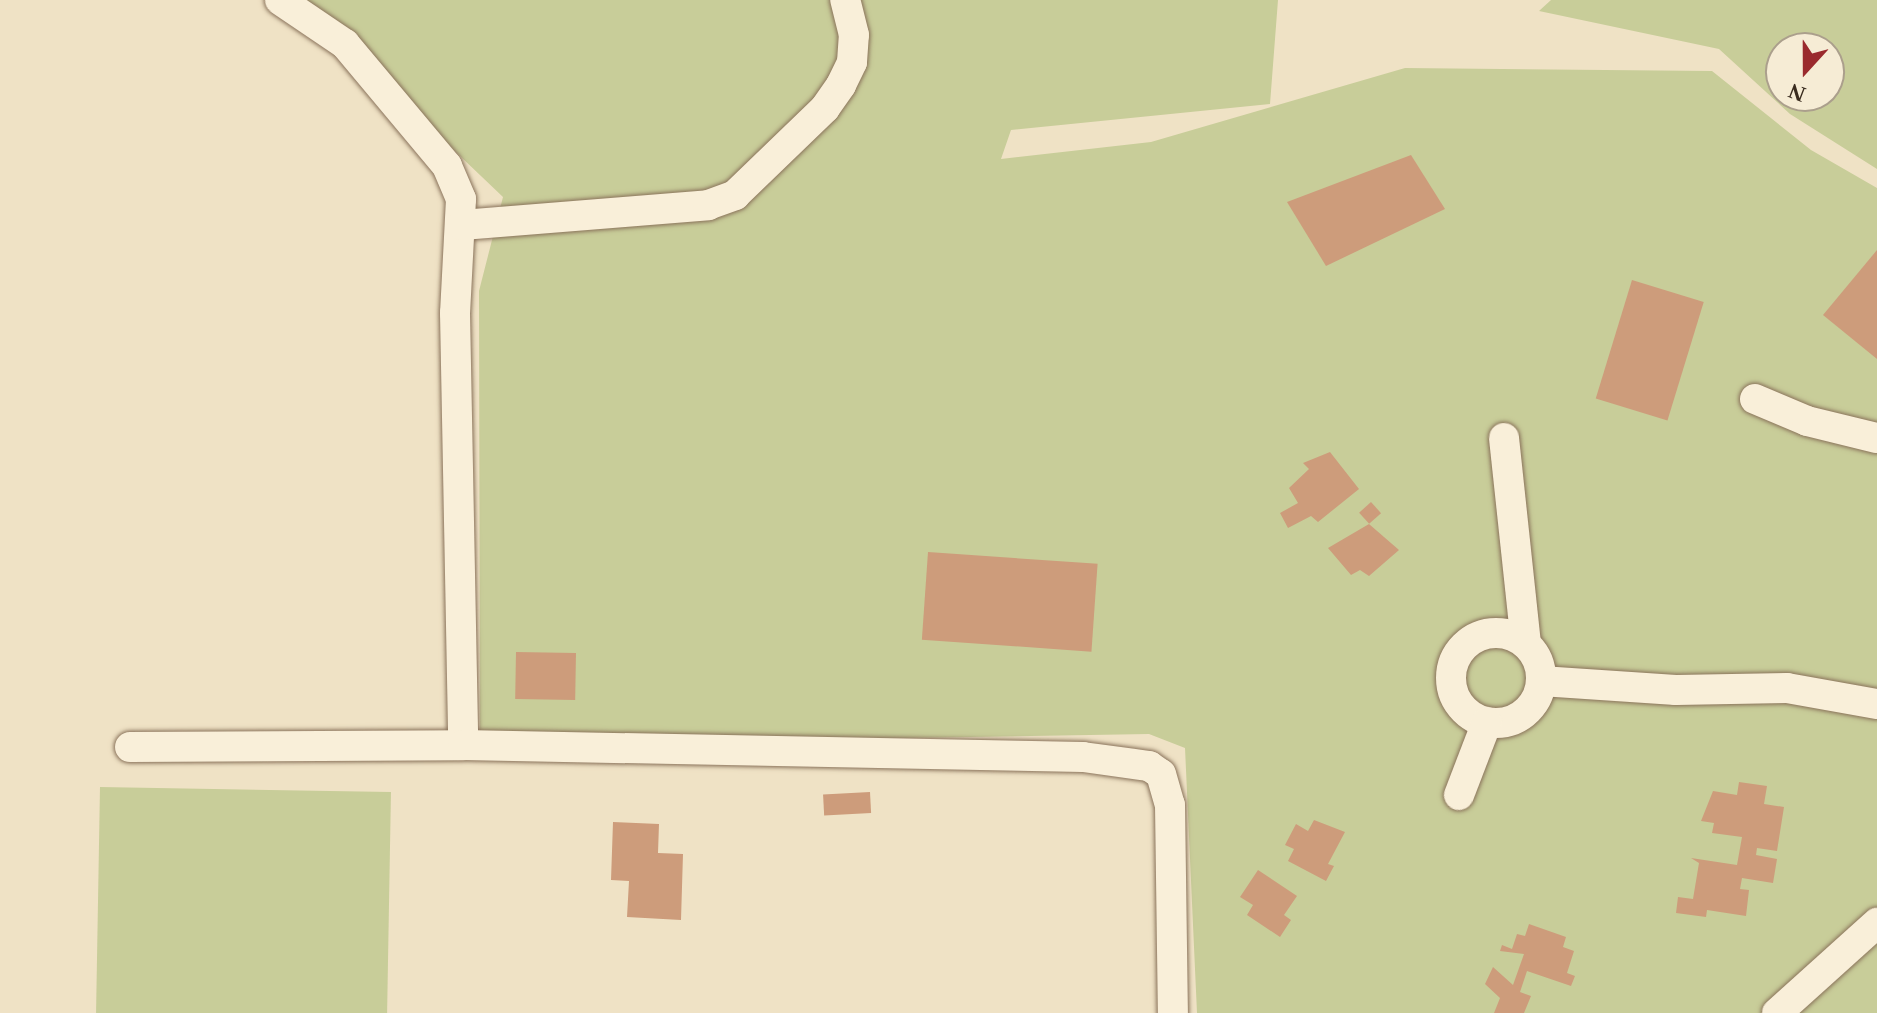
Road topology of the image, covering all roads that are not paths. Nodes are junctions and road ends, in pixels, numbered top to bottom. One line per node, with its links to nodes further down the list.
1 (280, 0): 3 (street)
2 (845, 0): 3 (street)
3 (462, 225): 11 (street)
4 (1755, 399): 6 (street)
5 (1504, 438): 7 (street)
6 (1877, 438)
7 (1526, 644): 8 (street); 10 (street)
8 (1541, 681): 9 (street); 10 (street)
9 (1877, 704)
10 (1487, 722): 13 (street)
11 (463, 745): 12 (street); 15 (street)
12 (130, 747)
13 (1459, 795)
14 (1877, 923): 16 (street)
15 (1173, 1013)
16 (1777, 1013)

